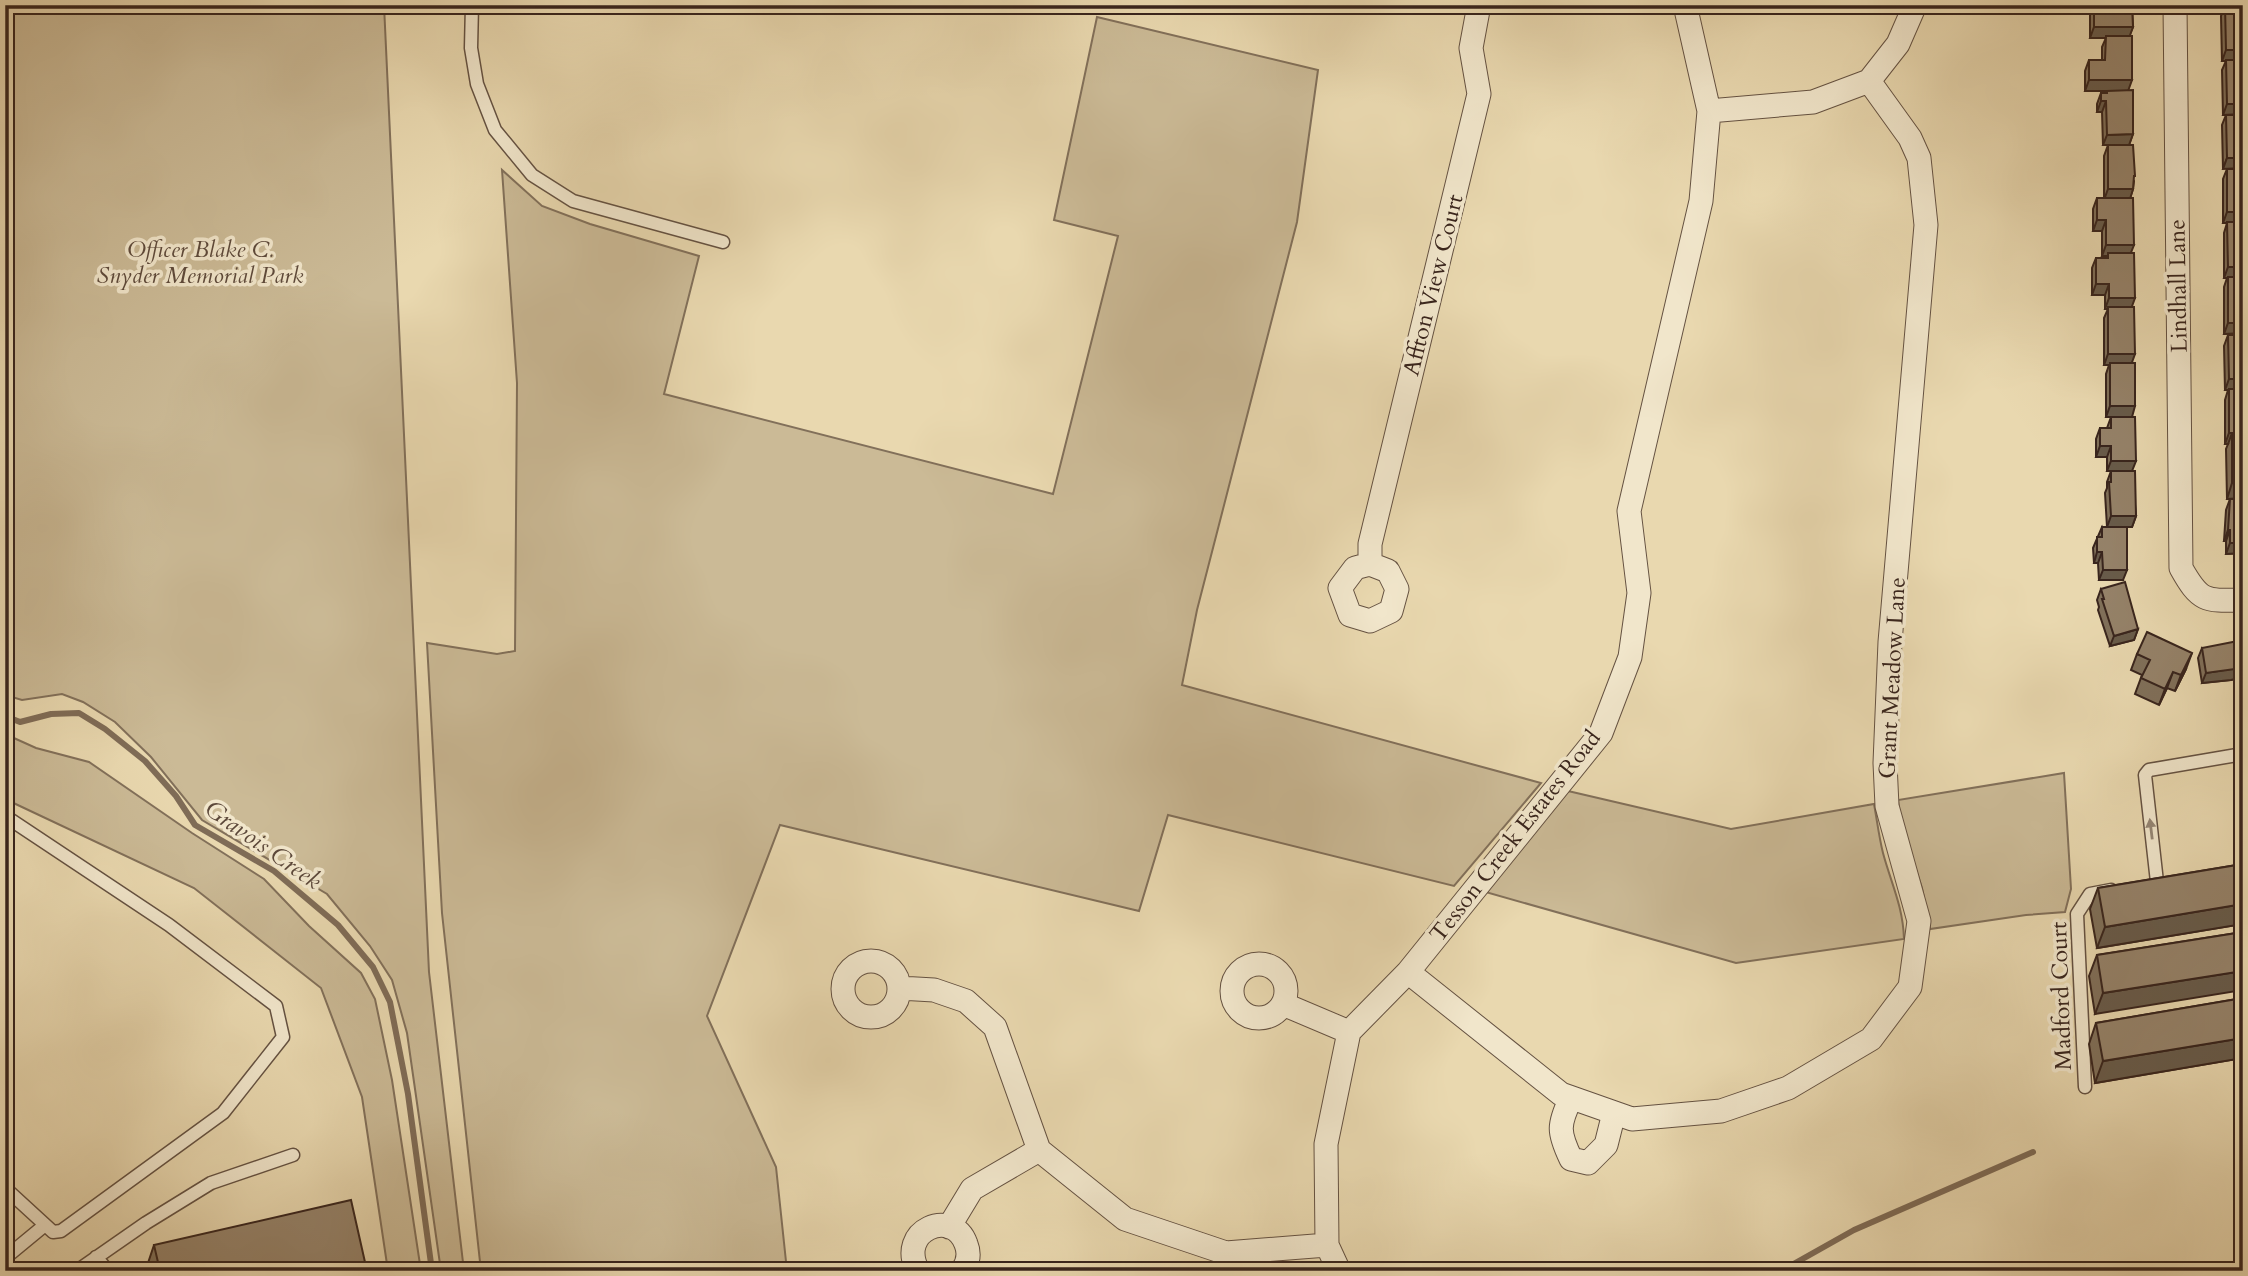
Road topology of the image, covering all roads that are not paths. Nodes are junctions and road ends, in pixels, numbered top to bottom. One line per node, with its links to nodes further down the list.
1 (472, 5): 8 (lane)
2 (1479, 5): 9 (street, Affton View Court)
3 (1685, 5): 7 (street, Tesson Creek Estates Road)
4 (1915, 5): 6 (street)
5 (2175, 5): 10 (street, Lindhall Lane)
6 (1870, 81): 7 (street); 23 (street, Grant Meadow Lane)
7 (1709, 111): 15 (street, Tesson Creek Estates Road)
8 (723, 242)
9 (1370, 564)
10 (2243, 600)
11 (2243, 754): 13 (lane, one-way to 11)
12 (5, 816): 27 (lane)
13 (2144, 885)
14 (2130, 887): 20 (lane, Madford Court)
15 (1408, 972): 18 (street, Tesson Creek Estates Road); 22 (street, Grant Meadow Lane)
16 (899, 988): 24 (street)
17 (1283, 1004): 18 (street)
18 (1349, 1032): 29 (street)
19 (2095, 1033): 20 (lane)
20 (2081, 1035): 21 (lane, Madford Court)
21 (2085, 1087)
22 (1572, 1098): 23 (street, Grant Meadow Lane); 23 (street)
23 (1614, 1113)
24 (1039, 1150): 28 (street); 29 (street)
25 (293, 1154): 30 (lane)
26 (5, 1188): 27 (lane)
27 (46, 1225): 31 (lane)
28 (948, 1227): 34 (street); 35 (street)
29 (1326, 1245): 36 (street)
30 (96, 1257): 32 (lane); 33 (lane)
31 (5, 1258)
32 (77, 1271)
33 (108, 1271)
34 (918, 1271)
35 (962, 1271)
36 (1339, 1271)

